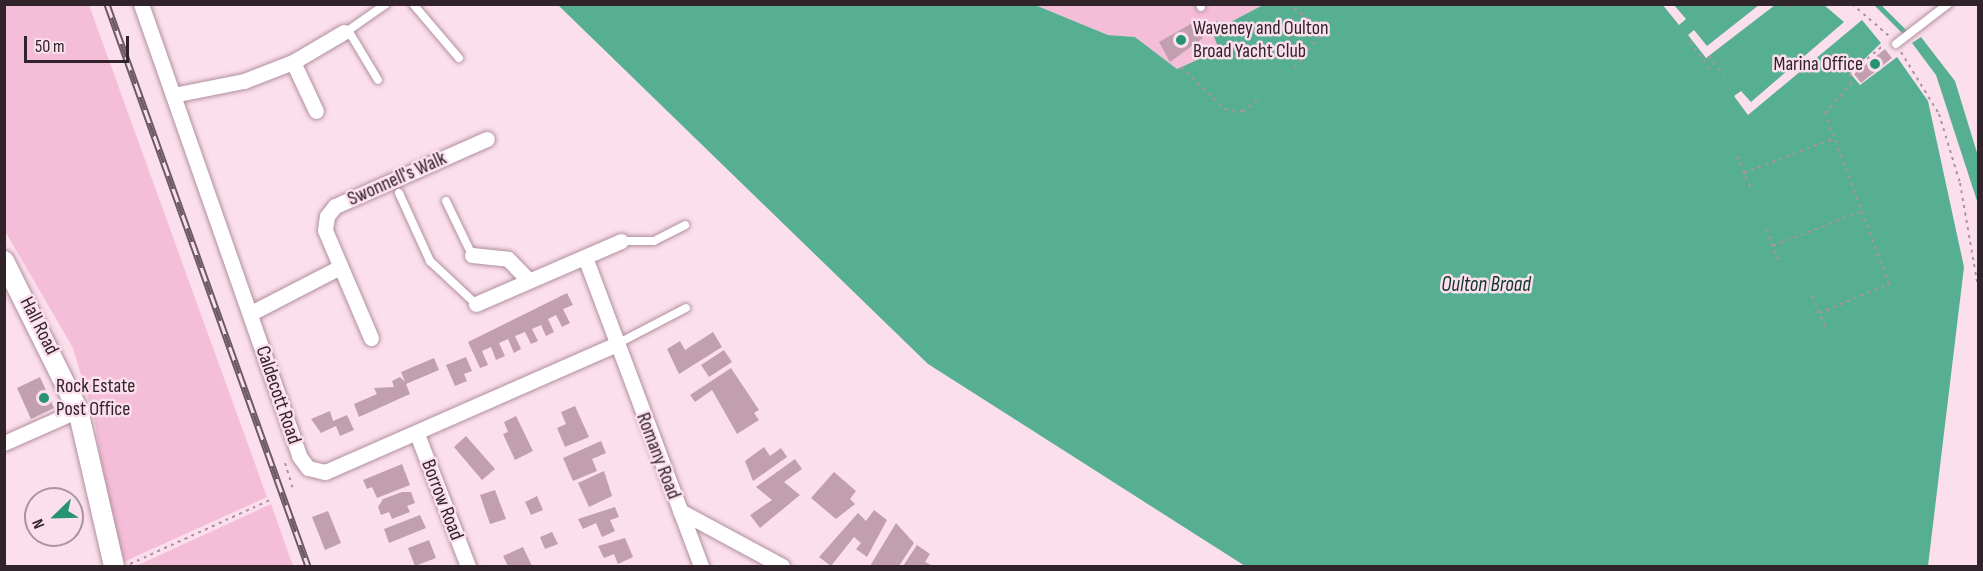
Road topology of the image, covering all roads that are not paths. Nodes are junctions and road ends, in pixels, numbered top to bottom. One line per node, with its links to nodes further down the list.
1 (141, 4): 10 (street, Caldecott Road)
2 (387, 4): 5 (lane)
3 (413, 4): 7 (lane)
4 (1948, 4): 6 (lane)
5 (346, 31): 8 (street); 9 (lane)
6 (1896, 44)
7 (459, 58)
8 (293, 62): 10 (street); 11 (street)
9 (378, 80)
10 (173, 95): 24 (street, Caldecott Road)
11 (316, 111)
12 (487, 139): 20 (street, Swonnell's Walk)
13 (399, 193): 22 (lane)
14 (446, 201): 17 (lane)
15 (685, 225): 16 (lane)
16 (621, 241): 18 (street)
17 (472, 255): 21 (street)
18 (586, 260): 21 (street); 26 (street, Romany Road)
19 (4, 261): 27 (street, Hall Road)
20 (340, 267): 24 (street); 25 (street, Swonnell's Walk)
21 (529, 281): 22 (street)
22 (476, 304)
23 (686, 308): 26 (lane)
24 (251, 313): 28 (street, Caldecott Road)
25 (371, 338)
26 (615, 345): 28 (street, Caldecott Road); 30 (street, Romany Road)
27 (78, 410): 29 (street); 31 (street, Hall Road)
28 (417, 434): 32 (street, Borrow Road)
29 (4, 443)
30 (680, 512): 33 (street, Romany Road); 34 (street)
31 (114, 567)
32 (468, 567)
33 (701, 567)
34 (782, 567)

